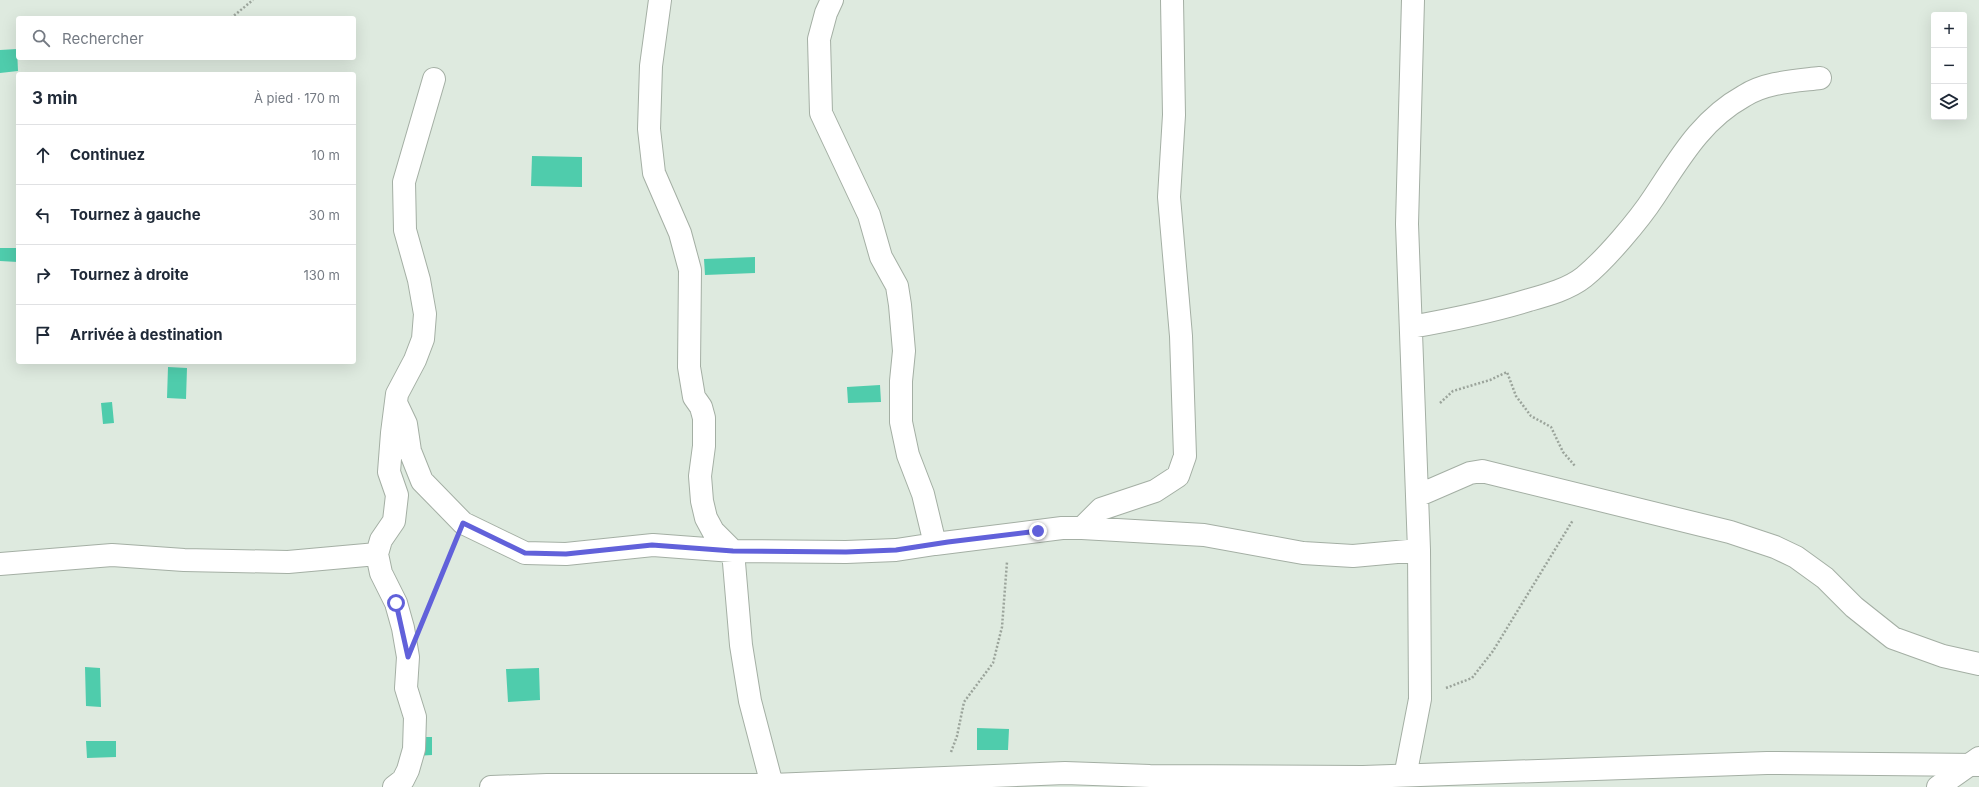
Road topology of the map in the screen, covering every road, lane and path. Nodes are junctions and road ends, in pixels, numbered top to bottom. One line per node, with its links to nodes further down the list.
1 (253, 0): 6 (path)
2 (660, 0): 19 (street)
3 (832, 0): 17 (street)
4 (1172, 0): 15 (street)
5 (1413, 0): 9 (street)
6 (233, 16)
7 (1820, 78): 9 (street)
8 (434, 79): 10 (street)
9 (1411, 327): 11 (street)
10 (396, 402): 14 (street); 20 (street)
11 (1413, 421): 12 (street); 13 (path)
12 (1416, 496): 13 (street); 18 (street)
13 (1587, 497): 23 (street); 24 (path)
14 (463, 523): 19 (street); 22 (path)
15 (1082, 528): 16 (street); 18 (street)
16 (1014, 535): 17 (street); 27 (path)
17 (935, 544): 19 (street)
18 (1418, 550): 24 (street)
19 (733, 551): 28 (street)
20 (377, 554): 21 (street); 29 (street)
21 (0, 564)
22 (425, 614)
23 (1979, 664)
24 (1420, 699): 26 (street)
25 (1975, 763): 26 (street); 31 (street)
26 (1404, 782): 27 (street)
27 (939, 783): 28 (street)
28 (772, 785): 30 (street)
29 (394, 787)
30 (491, 787)
31 (1938, 787)

